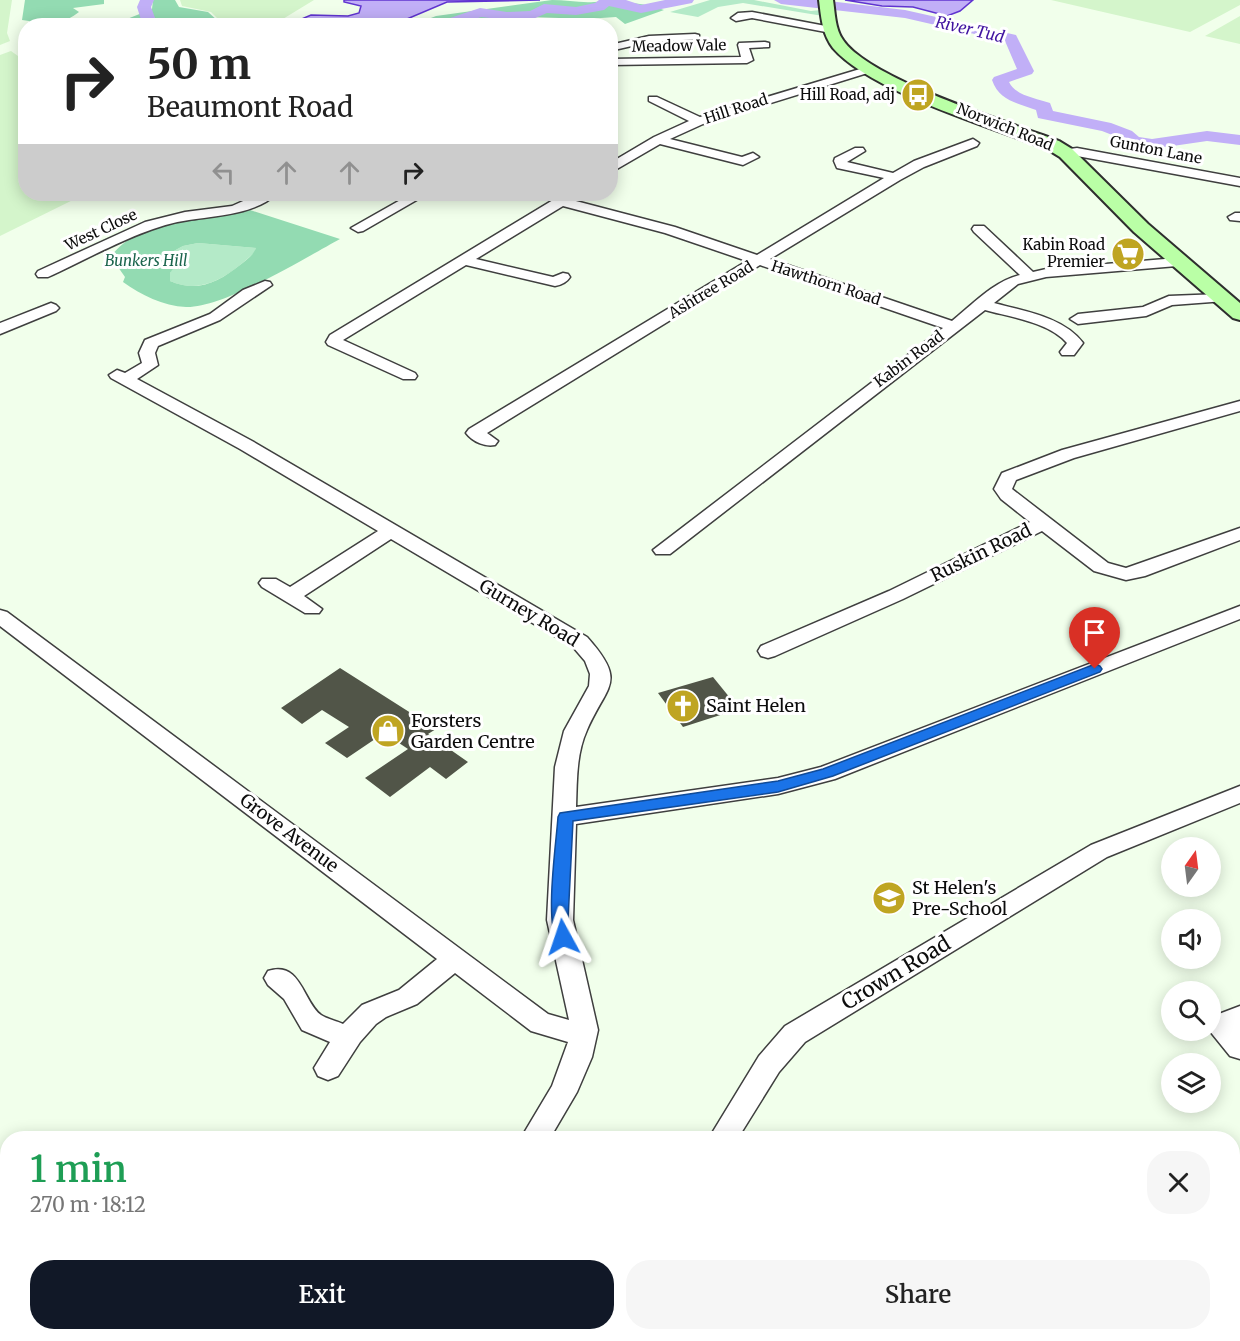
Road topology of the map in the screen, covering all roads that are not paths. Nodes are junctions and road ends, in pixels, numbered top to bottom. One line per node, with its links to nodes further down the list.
1 (826, 4): 3 (street, Norwich Road)
2 (736, 18): 3 (street)
3 (831, 30): 8 (street, Norwich Road)
4 (695, 37): 6 (street)
5 (765, 45): 7 (street, Meadow Vale)
6 (618, 46)
7 (618, 62)
8 (870, 69): 10 (street, Hill Road); 14 (street, Norwich Road)
9 (652, 99): 10 (street)
10 (699, 121): 11 (street, Hill Road)
11 (658, 140): 15 (street); 16 (street, Hill Road)
12 (964, 144): 17 (street, Ashtree Road)
13 (859, 151): 17 (street)
14 (1066, 153): 18 (street, Gunton Lane); 27 (street, Norwich Road)
15 (744, 161)
16 (618, 164)
17 (895, 177): 26 (street, Ashtree Road)
18 (1240, 182)
19 (256, 201): 28 (street, West Close)
20 (407, 201): 23 (street)
21 (560, 201): 25 (street)
22 (579, 201): 26 (street, Hawthorn Road)
23 (358, 228)
24 (979, 229): 29 (street)
25 (464, 260): 30 (street); 42 (street)
26 (759, 261): 37 (street, Hawthorn Road); 44 (street, Ashtree Road)
27 (1178, 262): 29 (street, Kabin Road); 32 (street, Norwich Road)
28 (43, 274)
29 (1029, 276): 33 (street, Kabin Road)
30 (562, 278)
31 (264, 290): 46 (street, Gurney Road)
32 (1220, 298): 35 (street, Norwich Road); 36 (street)
33 (980, 304): 37 (street, Kabin Road); 39 (street)
34 (51, 308): 38 (street)
35 (1240, 314)
36 (1078, 319)
37 (953, 326): 48 (street, Kabin Road)
38 (0, 329)
39 (1068, 334): 40 (street); 41 (street)
40 (1093, 340)
41 (1068, 352)
42 (401, 376)
43 (1240, 406): 45 (street, Ruskin Road)
44 (489, 441)
45 (1043, 523): 47 (street); 54 (street, Ruskin Road)
46 (391, 531): 50 (street); 56 (street, Gurney Road)
47 (1240, 534)
48 (666, 541)
49 (269, 583): 50 (street)
50 (290, 596): 51 (street)
51 (312, 609)
52 (1240, 612): 56 (street)
53 (0, 616): 57 (street, Grove Avenue)
54 (768, 651)
55 (1240, 794): 65 (street, Crown Road)
56 (566, 817): 60 (street, Gurney Road)
57 (455, 959): 60 (street, Grove Avenue); 61 (street)
58 (277, 978): 61 (street)
59 (1224, 1019): 62 (street)
60 (585, 1030): 64 (street, Gurney Road)
61 (347, 1038): 63 (street)
62 (1240, 1048)
63 (328, 1068)
64 (539, 1131)
65 (727, 1131)

